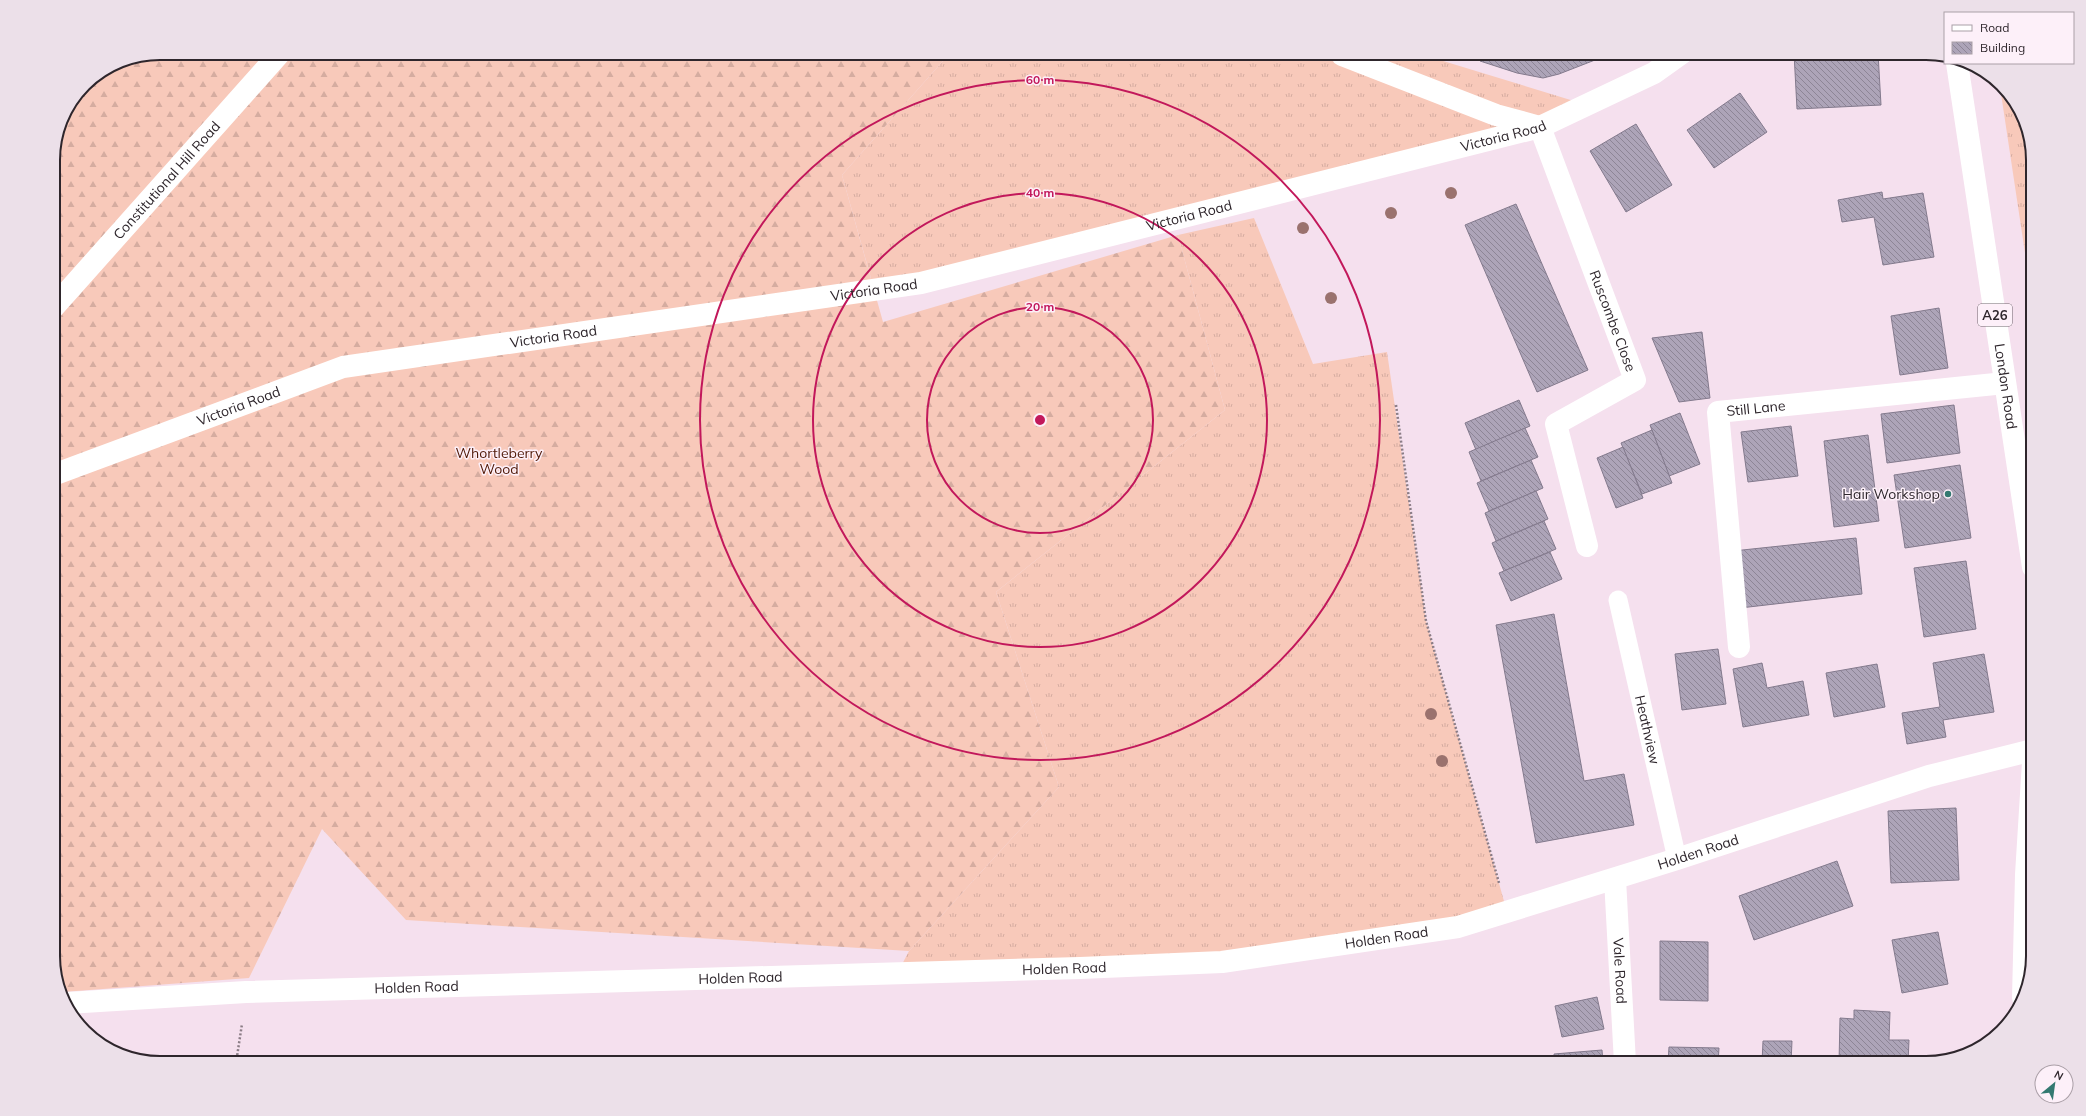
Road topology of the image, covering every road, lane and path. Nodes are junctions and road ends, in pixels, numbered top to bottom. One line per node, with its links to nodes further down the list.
1 (274, 60): 6 (main road, Constitutional Hill Road)
2 (1355, 60): 5 (main road)
3 (1672, 60): 5 (main road, Victoria Road)
4 (1957, 65): 7 (main road, London Road / A26)
5 (1540, 127): 9 (main road, Victoria Road); 11 (main road, Ruscombe Close)
6 (60, 300)
7 (2005, 383): 10 (main road, London Road / A26); 13 (main road, Still Lane)
8 (1396, 405): 18 (path)
9 (60, 472)
10 (2026, 521)
11 (1587, 546)
12 (1618, 600): 15 (lane, Heathview)
13 (1739, 647)
14 (2026, 752): 15 (main road, Holden Road)
15 (1677, 859): 17 (main road, Holden Road)
16 (2026, 875): 19 (main road)
17 (1615, 879): 18 (main road, Holden Road); 23 (main road, Vale Road)
18 (1507, 912): 20 (main road, Holden Road)
19 (2023, 978)
20 (246, 992): 21 (main road, Holden Road); 22 (path)
21 (72, 1003)
22 (237, 1056)
23 (1625, 1056)

